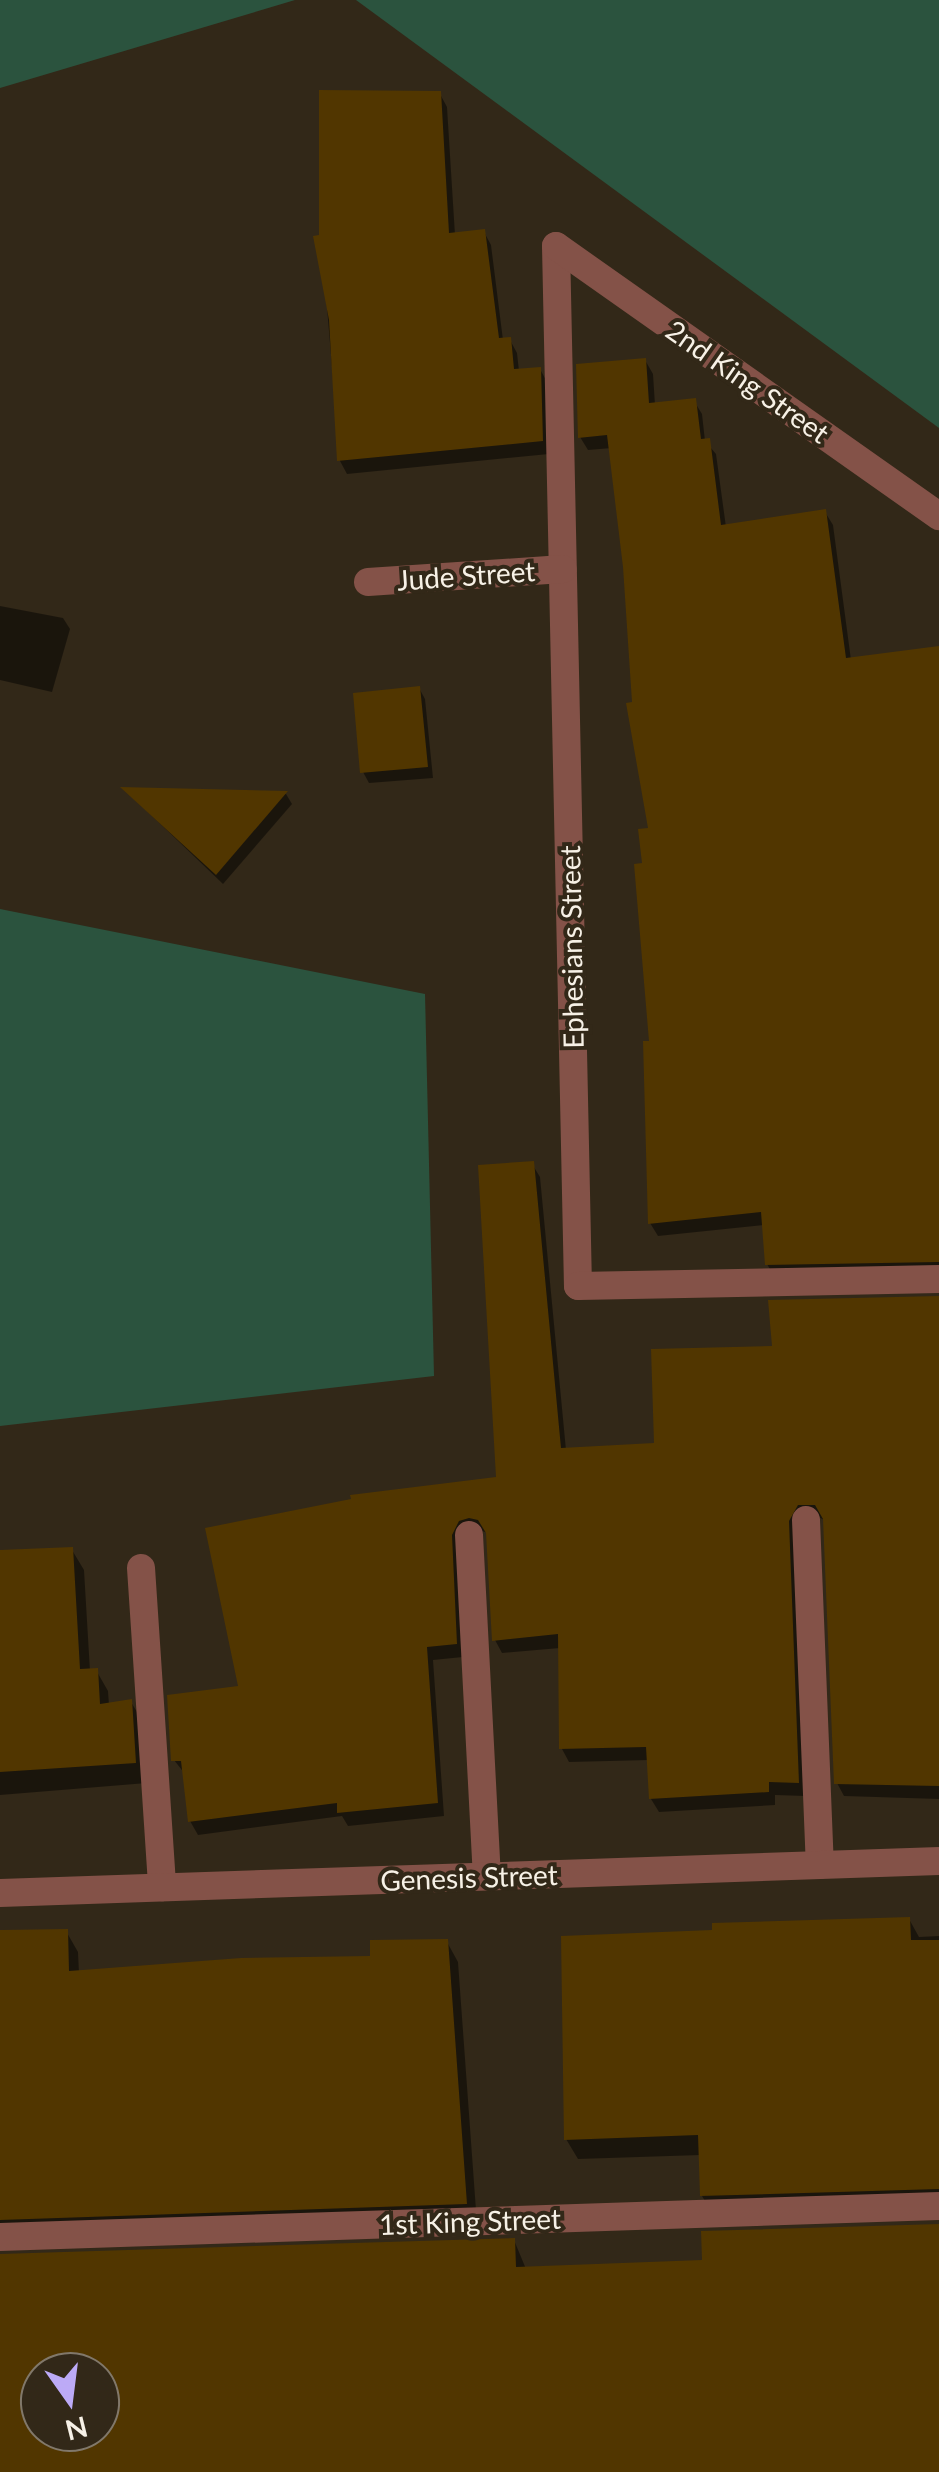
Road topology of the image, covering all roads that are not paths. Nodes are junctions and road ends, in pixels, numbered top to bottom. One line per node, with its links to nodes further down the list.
1 (556, 246): 2 (street, 2nd King Street); 3 (street, Ephesians Street)
2 (939, 516)
3 (563, 569): 4 (street, Jude Street); 5 (street, Ephesians Street)
4 (368, 582)
5 (939, 1279)
6 (806, 1520): 10 (street)
7 (469, 1535): 11 (street)
8 (141, 1568): 12 (street)
9 (939, 1861): 10 (street, Genesis Street)
10 (820, 1865): 11 (street, Genesis Street)
11 (488, 1876): 12 (street, Genesis Street)
12 (162, 1887): 13 (street, Genesis Street)
13 (0, 1893)
14 (939, 2206): 15 (street, 1st King Street)
15 (0, 2236)

